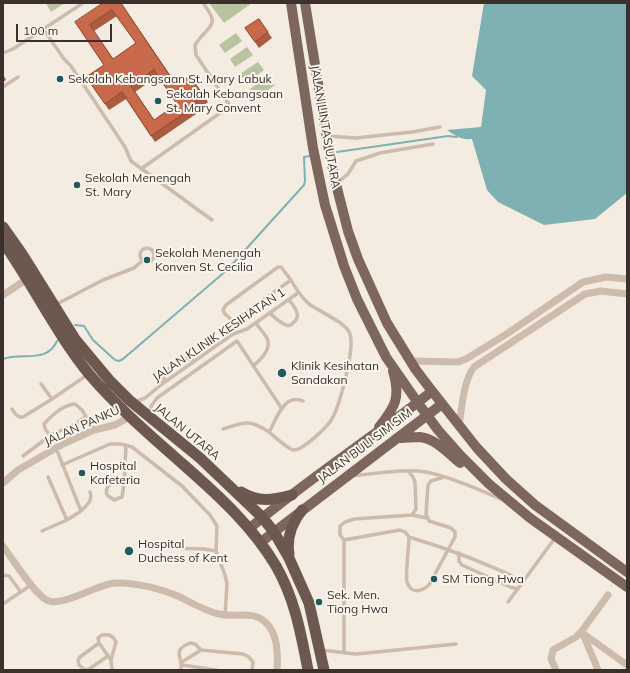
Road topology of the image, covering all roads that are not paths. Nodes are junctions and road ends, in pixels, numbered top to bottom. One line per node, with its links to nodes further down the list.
1 (83, 3): 5 (lane)
2 (203, 3): 12 (lane)
3 (291, 3): 30 (main road, JALAN LINTAS UTARA)
4 (305, 3): 10 (main road, JALAN LINTAS UTARA)
5 (44, 30): 6 (lane); 12 (lane)
6 (3, 52)
7 (18, 77): 8 (lane)
8 (3, 87)
9 (440, 127): 10 (lane)
10 (327, 140): 13 (main road, JALAN LINTAS UTARA)
11 (433, 144): 13 (lane)
12 (141, 169): 14 (lane)
13 (336, 184): 31 (main road, JALAN LINTAS UTARA)
14 (212, 220)
15 (3, 227): 25 (highway, JALAN UTARA)
16 (3, 242): 18 (highway, JALAN UTARA)
17 (143, 260): 25 (lane)
18 (27, 279): 23 (street); 28 (highway, JALAN UTARA)
19 (627, 279): 31 (street)
20 (290, 280): 20 (lane); 21 (lane)
21 (298, 293): 24 (lane, JALAN KLINIK KESIHATAN 1); 52 (lane)
22 (627, 294): 49 (street)
23 (3, 295)
24 (289, 300): 26 (lane, JALAN KLINIK KESIHATAN 1); 26 (lane)
25 (54, 305): 28 (highway, JALAN UTARA)
26 (270, 313): 27 (lane, JALAN KLINIK KESIHATAN 1)
27 (256, 323): 32 (lane, JALAN KLINIK KESIHATAN 1); 33 (lane)
28 (61, 325): 29 (highway, JALAN UTARA)
29 (71, 340): 34 (highway, JALAN UTARA); 39 (highway, JALAN UTARA)
30 (386, 357): 41 (main road, JALAN LINTAS UTARA); 54 (main road)
31 (410, 361): 37 (main road, JALAN LINTAS UTARA)
32 (194, 362): 36 (lane, JALAN KLINIK KESIHATAN 1); 36 (lane)
33 (254, 364): 44 (lane); 48 (lane)
34 (89, 373): 38 (lane); 45 (highway, JALAN UTARA)
35 (41, 384): 38 (lane)
36 (162, 384): 39 (lane, JALAN KLINIK KESIHATAN 1)
37 (432, 391): 41 (main road, JALAN BULI SIM SIM); 42 (main road)
38 (52, 398): 43 (lane)
39 (129, 400): 48 (highway, JALAN UTARA)
40 (303, 401): 44 (lane)
41 (418, 403): 46 (main road, JALAN LINTAS UTARA); 54 (main road, JALAN BULI SIM SIM)
42 (442, 404): 46 (main road); 49 (main road)
43 (12, 409)
44 (282, 409): 52 (lane)
45 (131, 416): 51 (street, JALAN PANKU); 65 (highway, JALAN UTARA)
46 (427, 416): 55 (main road, JALAN BULI SIM SIM); 68 (main road, JALAN BULI SIM SIM)
47 (85, 417): 51 (lane); 53 (lane); 53 (lane)
48 (153, 420): 59 (highway, JALAN UTARA)
49 (459, 426): 92 (main road)
50 (222, 429): 52 (lane)
51 (94, 430): 57 (street, JALAN PANKU)
52 (269, 432)
53 (51, 435): 58 (lane)
54 (373, 435): 71 (main road, JALAN BULI SIM SIM)
55 (397, 438): 62 (main road, JALAN BULI SIM SIM); 68 (main road)
56 (126, 445): 60 (lane); 67 (lane); 89 (lane)
57 (56, 448): 60 (lane); 66 (street, JALAN PANKU)
58 (23, 456)
59 (206, 464): 65 (highway); 69 (highway, JALAN UTARA)
60 (62, 466): 74 (lane)
61 (408, 471): 62 (lane); 64 (lane); 75 (lane)
62 (347, 476): 73 (main road, JALAN BULI SIM SIM)
63 (48, 477): 78 (lane)
64 (444, 477): 72 (lane); 77 (lane)
65 (202, 481): 79 (highway, JALAN UTARA)
66 (3, 483)
67 (124, 484): 67 (lane)
68 (489, 484): 72 (main road, JALAN BULI SIM SIM)
69 (228, 485): 71 (highway); 76 (highway, JALAN UTARA)
70 (90, 492): 74 (lane)
71 (292, 495): 76 (main road, JALAN BULI SIM SIM)
72 (512, 503): 83 (main road, JALAN BULI SIM SIM)
73 (302, 510): 81 (main road, JALAN BULI SIM SIM); 91 (highway)
74 (81, 511): 78 (lane)
75 (412, 515): 77 (lane); 84 (lane)
76 (262, 518): 79 (main road, JALAN BULI SIM SIM); 81 (highway, JALAN UTARA)
77 (427, 518): 88 (lane)
78 (67, 520): 80 (lane)
79 (250, 528): 85 (highway, JALAN UTARA)
80 (42, 531)
81 (274, 532): 85 (main road, JALAN BULI SIM SIM); 91 (highway, JALAN UTARA)
82 (409, 537): 84 (lane); 88 (lane); 88 (lane)
83 (561, 539): 94 (lane); 96 (main road, JALAN BULI SIM SIM)
84 (344, 540): 108 (lane)
85 (260, 542): 118 (highway, JALAN UTARA)
86 (3, 546): 95 (street)
87 (168, 548): 89 (lane)
88 (449, 550): 90 (lane)
89 (216, 551): 102 (lane)
90 (459, 553): 94 (lane); 97 (lane)
91 (289, 558): 107 (highway, JALAN UTARA)
92 (627, 572)
93 (3, 575): 98 (lane)
94 (523, 581): 97 (lane)
95 (31, 585): 98 (lane); 102 (street)
96 (627, 587)
97 (518, 589): 100 (lane)
98 (21, 592): 101 (lane)
99 (608, 595): 103 (street)
100 (508, 602)
101 (3, 604)
102 (225, 615): 117 (street)
103 (582, 633): 112 (street); 120 (street); 121 (street)
104 (99, 643): 109 (lane); 109 (lane); 110 (lane)
105 (456, 644): 108 (lane)
106 (201, 650): 111 (lane); 111 (lane); 116 (lane)
107 (320, 650): 108 (lane); 119 (highway, JALAN UTARA)
108 (344, 652)
109 (108, 656): 110 (lane)
110 (111, 660): 113 (lane)
111 (182, 664): 114 (lane); 115 (lane)
112 (627, 665)
113 (112, 670)
114 (181, 670)
115 (216, 670)
116 (252, 670)
117 (277, 670)
118 (308, 670)
119 (324, 670)
120 (556, 670)
121 (598, 670)

